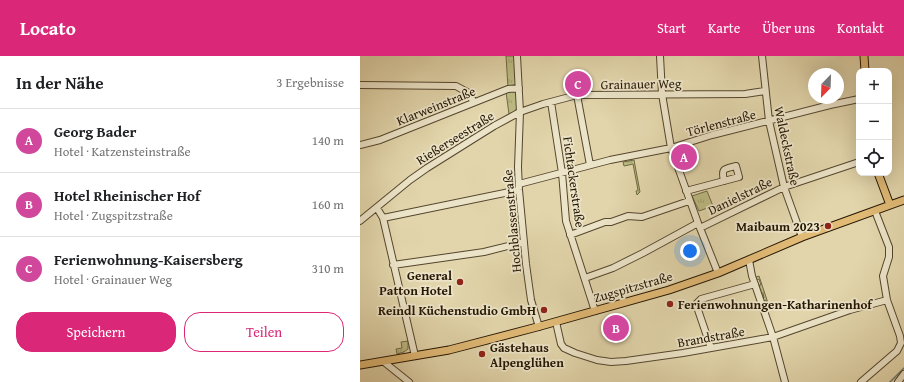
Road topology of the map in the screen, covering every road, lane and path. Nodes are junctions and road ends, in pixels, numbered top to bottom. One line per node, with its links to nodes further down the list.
1 (516, 56): 7 (street)
2 (660, 56): 9 (street)
3 (762, 56): 8 (street, Waldeckstraße)
4 (864, 56): 5 (main road)
5 (865, 68)
6 (360, 85): 12 (street)
7 (519, 88): 12 (street, Klarweinstraße); 14 (street)
8 (765, 91): 9 (street, Grainauer Weg); 15 (street, Waldeckstraße)
9 (662, 94): 10 (street, Grainauer Weg); 17 (street)
10 (577, 95): 13 (street, Grainauer Weg); 19 (street)
11 (856, 100): 15 (street, Törlenstraße)
12 (474, 102): 16 (street, Klarweinstraße)
13 (551, 102): 14 (street, Grainauer Weg); 20 (street, Fichtackerstraße)
14 (520, 112): 23 (street, Hochblassenstraße); 30 (street, Rießerseestraße)
15 (769, 121): 17 (street, Törlenstraße); 24 (street, Waldeckstraße)
16 (360, 145)
17 (671, 148): 19 (street, Törlenstraße); 25 (street)
18 (856, 163): 24 (street, Danielstraße)
19 (590, 165): 20 (street, Törlenstraße)
20 (562, 174): 23 (street, Törlenstraße); 35 (street, Fichtackerstraße)
21 (879, 176): 26 (main road)
22 (724, 181): 25 (street)
23 (519, 187): 32 (street, Törlenstraße); 37 (street, Hochblassenstraße)
24 (784, 187): 34 (street, Danielstraße); 36 (street, Waldeckstraße)
25 (686, 191): 28 (street)
26 (885, 192): 29 (main road); 31 (main road)
27 (904, 200): 29 (main road, Zugspitzstraße)
28 (690, 201): 34 (street); 35 (street)
29 (890, 205): 31 (main road, Zugspitzstraße)
30 (376, 208): 32 (street); 33 (street, Rießerseestraße)
31 (877, 210): 36 (main road, Zugspitzstraße); 43 (street)
32 (383, 218): 39 (street)
33 (360, 221)
34 (699, 225): 40 (street); 41 (street, Danielstraße)
35 (570, 235): 41 (street, Fichtackerstraße)
36 (802, 237): 38 (main road, Zugspitzstraße)
37 (524, 242): 39 (street); 46 (street, Hochblassenstraße)
38 (749, 260): 40 (main road, Zugspitzstraße); 42 (street)
39 (393, 265): 49 (street)
40 (718, 273): 44 (main road, Zugspitzstraße)
41 (586, 278): 44 (street, Fichtackerstraße)
42 (755, 284): 47 (street); 48 (street)
43 (887, 300): 47 (street, Brandstraße); 55 (street)
44 (595, 310): 45 (main road, Zugspitzstraße)
45 (556, 322): 46 (main road, Zugspitzstraße); 48 (street, Brandstraße)
46 (539, 327): 49 (main road, Zugspitzstraße)
47 (773, 337): 48 (street, Brandstraße); 54 (street)
48 (711, 348)
49 (415, 356): 50 (main road, Zugspitzstraße)
50 (384, 362): 51 (main road, Zugspitzstraße); 53 (street)
51 (360, 365)
52 (904, 374): 56 (street)
53 (409, 382)
54 (785, 382)
55 (861, 382)
56 (898, 382)

